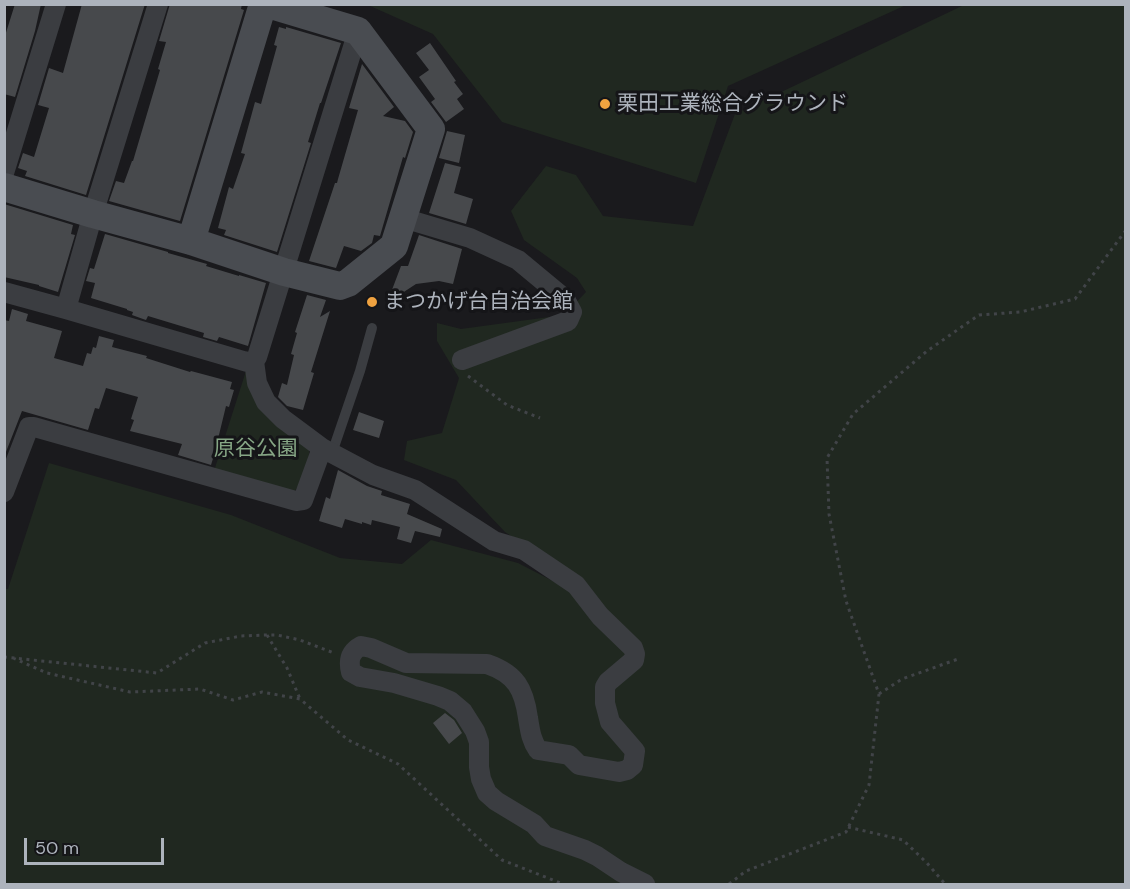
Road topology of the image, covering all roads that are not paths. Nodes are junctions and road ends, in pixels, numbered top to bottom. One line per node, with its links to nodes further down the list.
1 (56, 4): 6 (street)
2 (158, 4): 8 (street)
3 (263, 4): 10 (street)
4 (268, 4): 5 (street)
5 (358, 31): 9 (street); 11 (street)
6 (4, 173)
7 (4, 187): 8 (street)
8 (93, 214): 10 (street); 13 (street)
9 (403, 218): 11 (street); 15 (street)
10 (191, 242): 11 (street)
11 (284, 272): 16 (street)
12 (4, 292): 13 (street)
13 (66, 309): 16 (street)
14 (372, 328): 17 (lane)
15 (462, 360)
16 (254, 361): 17 (street)
17 (327, 451): 18 (street); 19 (street)
18 (4, 492)
19 (645, 885)

